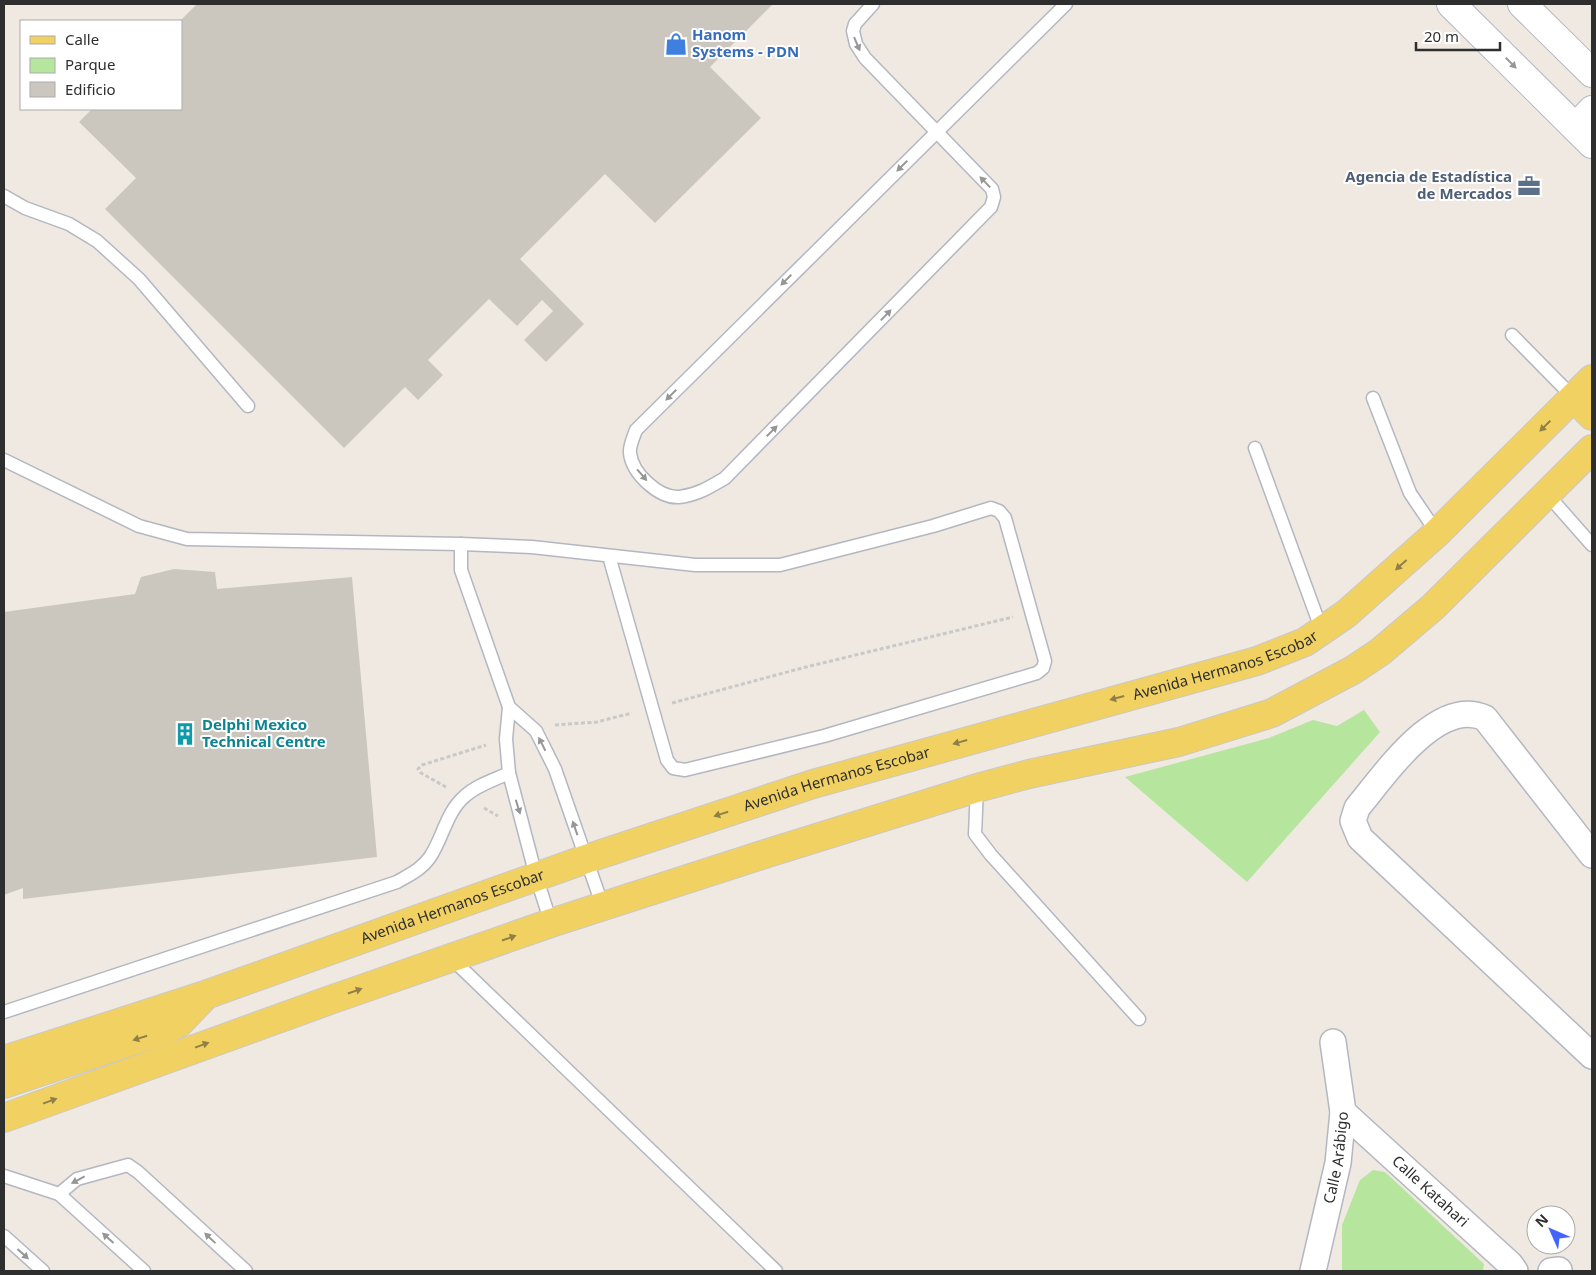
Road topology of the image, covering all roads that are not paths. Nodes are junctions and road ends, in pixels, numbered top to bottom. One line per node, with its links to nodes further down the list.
1 (873, 4): 7 (lane, one-way to 7)
2 (1066, 4): 7 (lane)
3 (1451, 4): 6 (street, one-way to 6)
4 (1522, 4): 5 (street)
5 (1592, 73)
6 (1587, 127)
7 (936, 131): 7 (lane, one-way to 7)
8 (4, 196): 12 (lane)
9 (1512, 335): 11 (lane)
10 (1374, 398): 17 (lane)
11 (1586, 398): 17 (main road, Avenida Hermanos Escobar, one-way to 17)
12 (248, 406)
13 (1255, 448): 21 (lane)
14 (1592, 449): 16 (main road)
15 (4, 460): 18 (lane)
16 (1547, 494): 19 (lane); 24 (main road)
17 (1437, 532): 21 (main road, Avenida Hermanos Escobar, one-way to 21)
18 (461, 544): 20 (lane); 22 (lane)
19 (1592, 544)
20 (609, 556): 20 (lane)
21 (1322, 631): 26 (main road, Avenida Hermanos Escobar, one-way to 26)
22 (509, 707): 23 (lane); 26 (lane, one-way to 22)
23 (509, 773): 27 (lane, one-way to 27); 32 (lane)
24 (977, 788): 28 (main road); 33 (lane)
25 (1592, 854): 35 (street)
26 (586, 859): 27 (main road, Avenida Hermanos Escobar); 28 (lane)
27 (536, 876): 29 (lane); 31 (main road, Avenida Hermanos Escobar)
28 (603, 906): 29 (main road)
29 (551, 923): 30 (main road, one-way to 29)
30 (451, 958): 39 (main road, one-way to 30); 46 (lane)
31 (208, 994): 36 (main road, Avenida Hermanos Escobar); 37 (main road, one-way to 37)
32 (4, 1012)
33 (1139, 1019)
34 (1333, 1042): 38 (street, Calle Arábigo)
35 (1592, 1056)
36 (4, 1060)
37 (4, 1084)
38 (1343, 1112): 47 (street, Calle Arábigo); 48 (street, Calle Katahari)
39 (4, 1118)
40 (4, 1176): 41 (lane)
41 (59, 1194): 44 (lane, one-way to 41); 45 (lane, one-way to 41)
42 (4, 1236): 43 (lane, one-way to 43)
43 (43, 1271)
44 (144, 1271)
45 (246, 1271)
46 (776, 1271)
47 (1313, 1271)
48 (1515, 1271)

